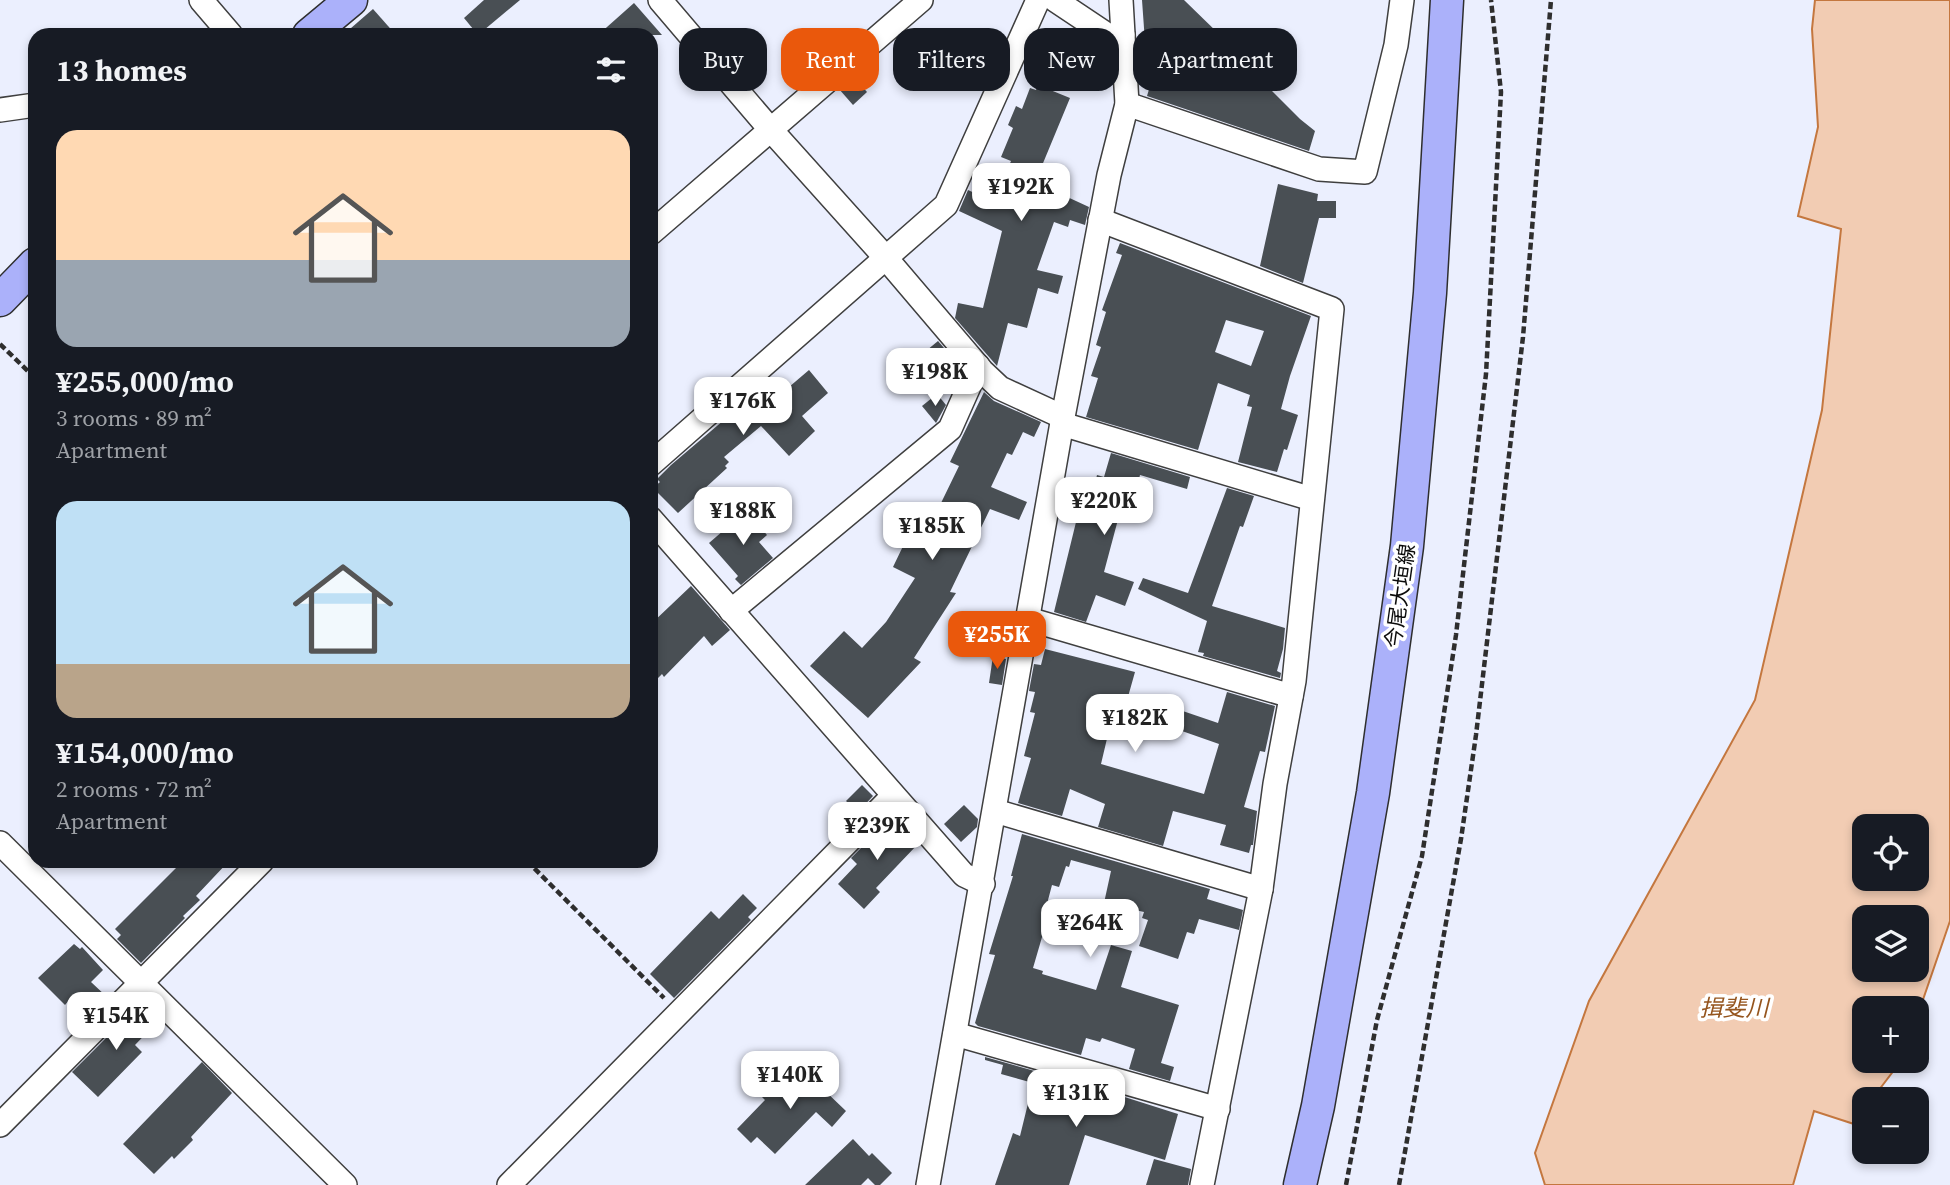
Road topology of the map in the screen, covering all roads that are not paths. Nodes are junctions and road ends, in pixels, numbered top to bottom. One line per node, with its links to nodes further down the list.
1 (201, 0): 10 (street)
2 (351, 0): 11 (main road)
3 (660, 0): 16 (street)
4 (920, 0): 16 (street)
5 (1038, 0): 19 (street)
6 (1055, 0): 12 (street)
7 (1121, 0): 12 (street)
8 (1402, 0): 13 (street)
9 (1447, 0): 44 (main road, 今尾大垣線)
10 (224, 28)
11 (317, 28)
12 (1123, 35): 13 (street)
13 (1127, 104): 17 (street)
14 (28, 106): 15 (street)
15 (0, 110)
16 (770, 129): 18 (street); 19 (street)
17 (1100, 220): 23 (street); 25 (street)
18 (658, 227)
19 (885, 257): 22 (street); 24 (street)
20 (28, 271): 21 (main road)
21 (0, 300)
22 (978, 366): 23 (street); 27 (street)
23 (1062, 420): 25 (street); 28 (street)
24 (658, 458)
25 (1312, 499): 29 (street)
26 (658, 527): 27 (street)
27 (731, 611): 30 (street)
28 (1028, 619): 29 (street); 31 (street)
29 (1291, 696): 35 (street)
30 (893, 796): 34 (street); 41 (street)
31 (995, 811): 34 (street); 35 (street)
32 (0, 843): 36 (street)
33 (255, 868): 36 (street)
34 (983, 884): 37 (street)
35 (1261, 889): 38 (street)
36 (142, 983): 39 (street); 40 (street)
37 (955, 1034): 38 (street); 42 (street)
38 (1218, 1109): 43 (street)
39 (0, 1125)
40 (345, 1185)
41 (509, 1185)
42 (928, 1185)
43 (1202, 1185)
44 (1300, 1185)

